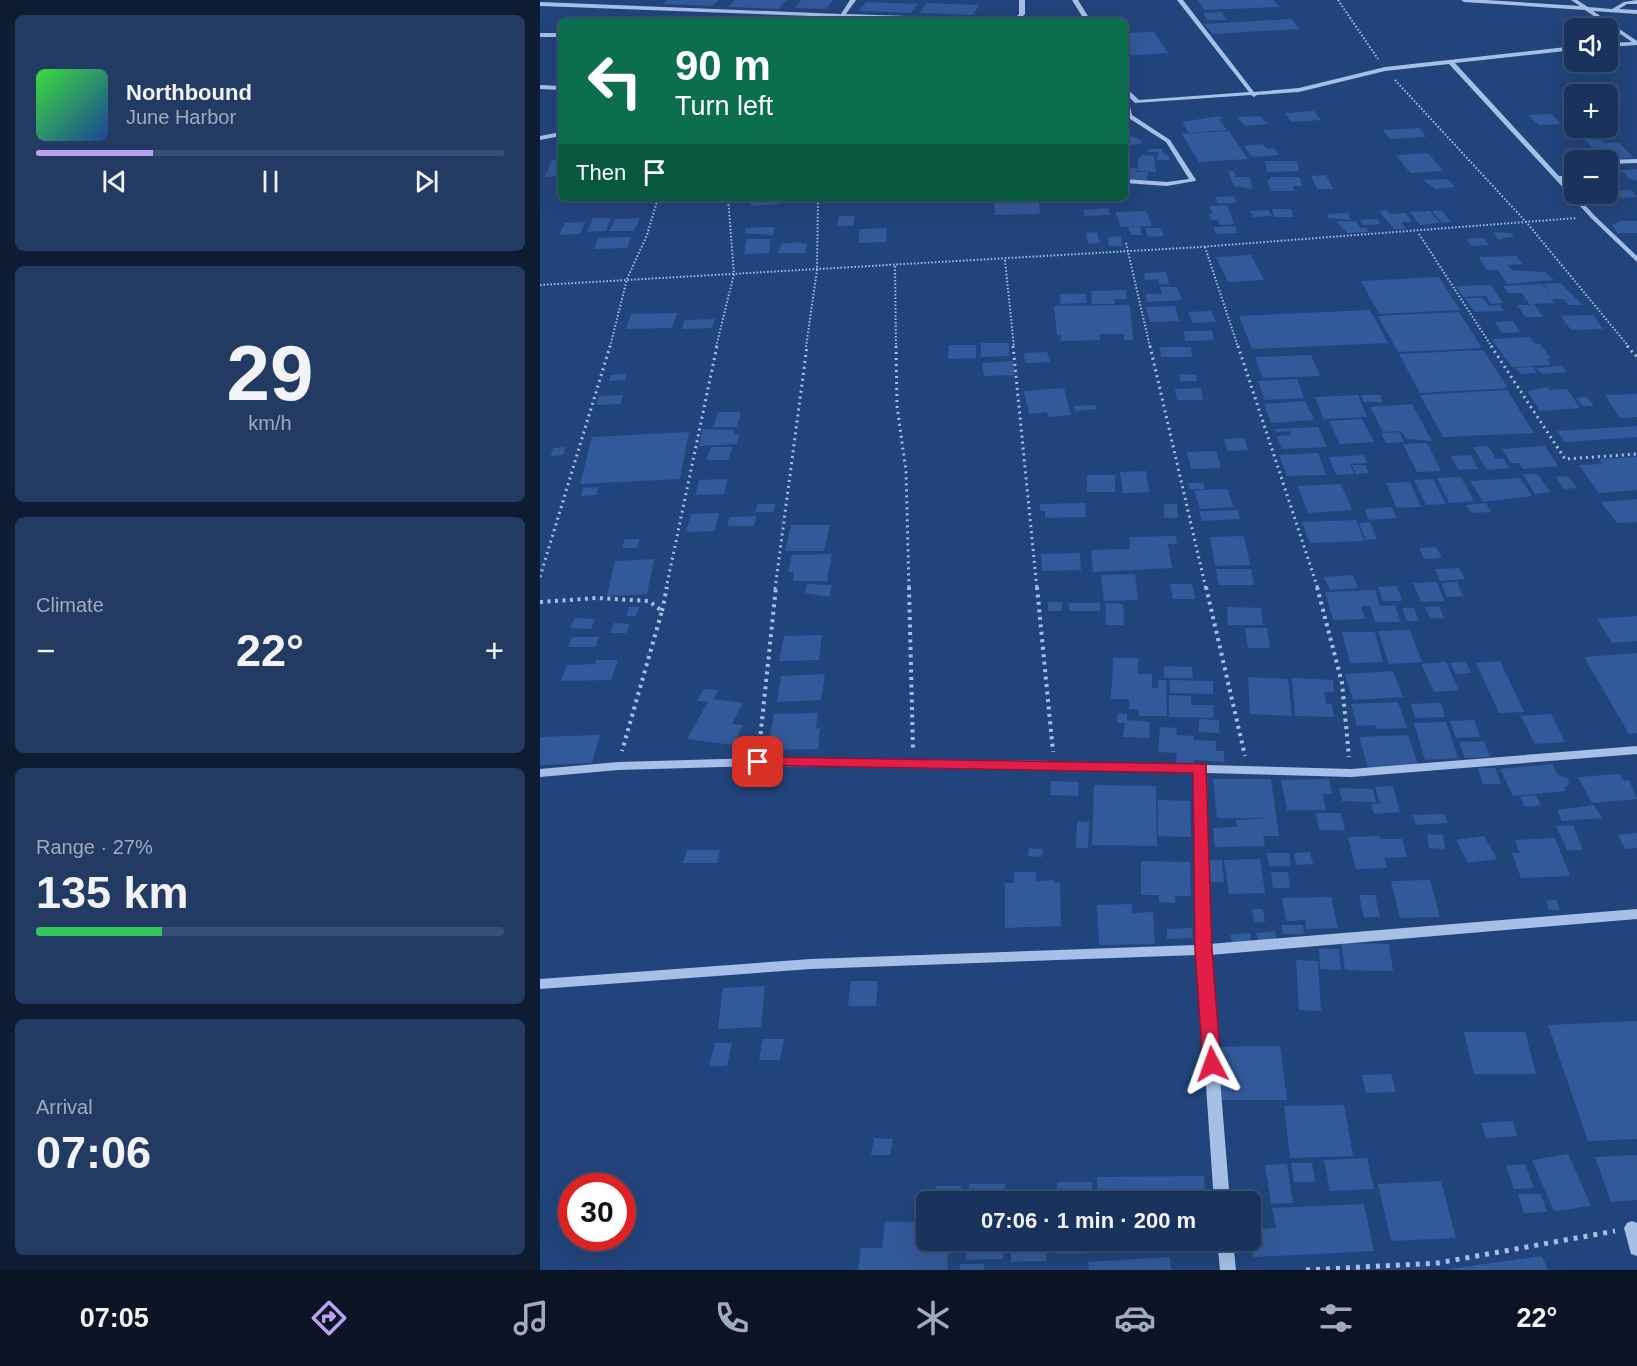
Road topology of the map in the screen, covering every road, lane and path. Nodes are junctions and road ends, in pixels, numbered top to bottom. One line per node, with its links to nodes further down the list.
1 (853, 0): 15 (street)
2 (1022, 0): 18 (street)
3 (1075, 0): 19 (street)
4 (1180, 0): 30 (street)
5 (1338, 0): 26 (path)
6 (1464, 0): 12 (street)
7 (1574, 0): 12 (street)
8 (1612, 0): 11 (street)
9 (1637, 2): 11 (street)
10 (540, 6): 15 (street)
11 (1621, 6): 13 (street)
12 (1588, 11): 13 (street); 22 (street)
13 (1610, 12): 14 (street)
14 (1637, 12)
15 (843, 14): 16 (street); 17 (street)
16 (840, 18)
17 (933, 18)
18 (1020, 18)
19 (1086, 18)
20 (540, 35): 21 (street)
21 (558, 35)
22 (1637, 43): 23 (street)
23 (1618, 44)
24 (1564, 49): 25 (street)
25 (1450, 61): 26 (street); 38 (street)
26 (1385, 69): 30 (street); 45 (path)
27 (540, 87): 28 (street)
28 (558, 88)
29 (1128, 92): 32 (street)
30 (1254, 95): 32 (street)
31 (1128, 102): 32 (street)
32 (1137, 102)
33 (1128, 112): 40 (street)
34 (558, 135): 35 (street)
35 (540, 138)
36 (1637, 161): 37 (street)
37 (1618, 164)
38 (1558, 178): 39 (street); 44 (street)
39 (1564, 178)
40 (1128, 181)
41 (657, 201): 55 (path)
42 (728, 201): 54 (path)
43 (818, 201): 53 (path)
44 (1593, 217): 45 (path); 51 (street)
45 (1527, 223): 46 (path); 57 (path)
46 (1419, 233): 48 (path); 58 (path)
47 (1126, 243): 49 (path)
48 (1206, 247): 49 (path); 70 (path)
49 (1130, 253): 50 (path); 68 (path)
50 (1005, 260): 52 (path); 65 (path)
51 (1637, 260)
52 (895, 266): 53 (path); 64 (path)
53 (817, 270): 54 (path); 63 (path)
54 (734, 274): 55 (path); 61 (path)
55 (627, 279): 56 (path); 59 (path)
56 (540, 285)
57 (1637, 357)
58 (1637, 454)
59 (540, 577)
60 (540, 602): 61 (path)
61 (662, 611): 66 (path)
62 (1637, 750): 70 (street)
63 (758, 762): 64 (street); 66 (street)
64 (914, 763): 65 (street)
65 (1054, 765): 67 (street)
66 (618, 766): 69 (street)
67 (1201, 768): 68 (street); 72 (street)
68 (1247, 769): 70 (street)
69 (540, 773)
70 (1351, 773)
71 (1637, 914): 72 (street)
72 (1203, 950): 73 (street); 74 (street)
73 (540, 984)
74 (1221, 1191)
75 (1632, 1228): 76 (street); 79 (path)
76 (1637, 1249)
77 (1227, 1251): 78 (street)
78 (1228, 1270)
79 (1306, 1270)

